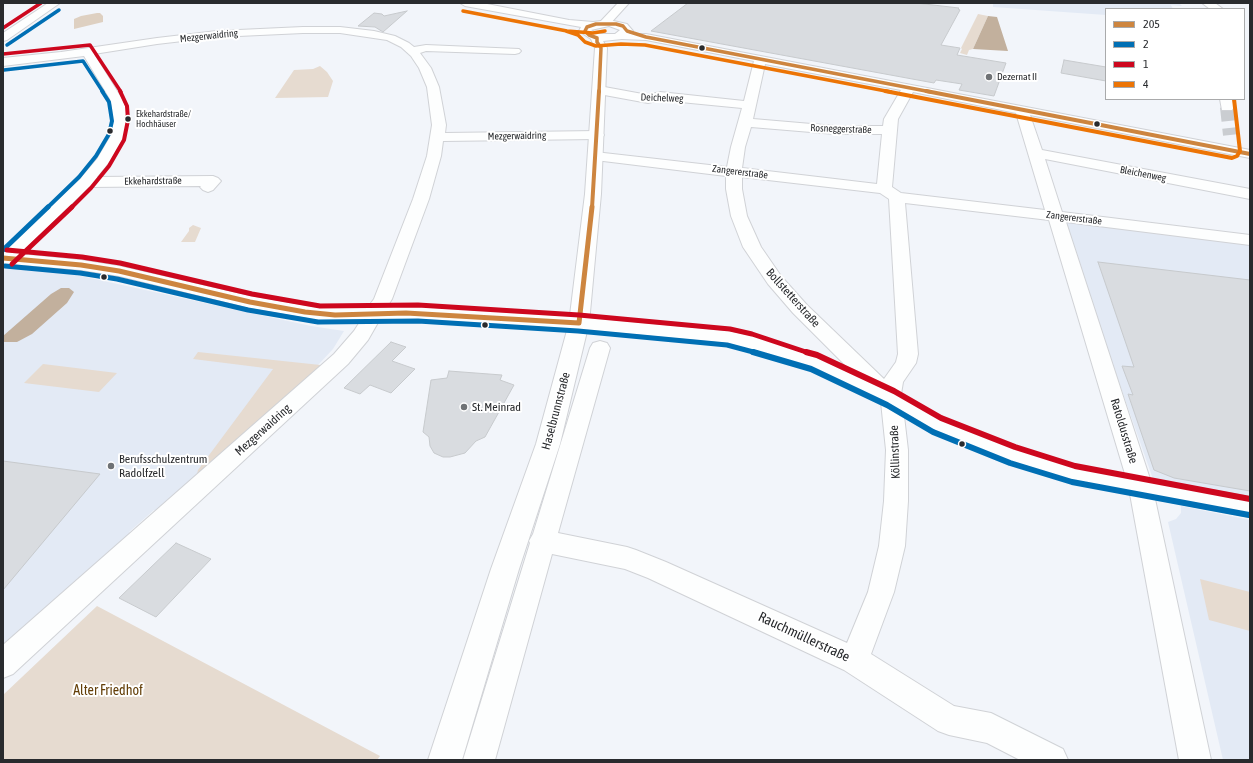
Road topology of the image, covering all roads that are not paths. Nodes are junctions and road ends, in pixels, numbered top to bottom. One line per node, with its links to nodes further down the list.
1 (56, 3): 8 (street)
2 (465, 3): 9 (main road)
3 (624, 3): 7 (street)
4 (1207, 3): 5 (street)
5 (1216, 8)
6 (3, 19): 8 (street)
7 (613, 20): 9 (main road); 10 (main road)
8 (29, 21): 11 (street)
9 (589, 27): 12 (main road)
10 (624, 33): 12 (main road); 16 (street)
11 (3, 38)
12 (602, 41): 19 (main road, Haselbrunnstraße)
13 (412, 51): 14 (street); 15 (street, Mezgerwaidring); 26 (street, Mezgerwaidring)
14 (515, 51)
15 (87, 52): 17 (street, Mezgerwaidring); 32 (street)
16 (760, 59): 18 (street); 20 (street, Bollstetterstraße)
17 (3, 62)
18 (909, 88): 21 (street); 23 (street, Rosneggerstraße)
19 (599, 90): 20 (street, Deichelweg); 25 (main road, Haselbrunnstraße)
20 (750, 105): 22 (street, Bollstetterstraße)
21 (1022, 110): 27 (street); 28 (street, Ratoldusstraße)
22 (745, 122): 23 (street, Rosneggerstraße); 31 (street, Bollstetterstraße)
23 (890, 130): 34 (street, Köllinstraße)
24 (1230, 135): 27 (street)
25 (597, 136): 26 (street, Mezgerwaidring); 30 (main road, Haselbrunnstraße)
26 (438, 137): 39 (street, Mezgerwaidring)
27 (1232, 150): 29 (street)
28 (1036, 153): 35 (street, Bleichenweg); 36 (street, Ratoldusstraße)
29 (1250, 154)
30 (595, 156): 31 (street, Zangererstraße); 40 (main road, Haselbrunnstraße)
31 (734, 172): 34 (street, Zangererstraße); 42 (street, Bollstetterstraße)
32 (85, 182): 33 (street, Ekkehardstraße); 38 (street)
33 (208, 187)
34 (891, 193): 36 (street, Zangererstraße); 42 (street, Köllinstraße)
35 (1250, 194)
36 (1056, 216): 37 (street, Zangererstraße); 43 (street, Ratoldusstraße)
37 (1250, 240)
38 (4, 259): 39 (street)
39 (375, 313): 40 (street); 47 (street, Mezgerwaidring)
40 (579, 323): 42 (street); 48 (main road, Haselbrunnstraße)
41 (600, 348): 45 (street, Haselbrunnstraße)
42 (891, 398): 43 (street); 46 (street, Köllinstraße)
43 (1141, 488): 44 (street); 51 (street, Ratoldusstraße)
44 (1250, 507)
45 (542, 541): 46 (street, Rauchmüllerstraße); 49 (street, Haselbrunnstraße)
46 (854, 660): 50 (street, Rauchmüllerstraße)
47 (3, 664)
48 (445, 760)
49 (479, 760)
50 (1052, 760)
51 (1196, 760)

